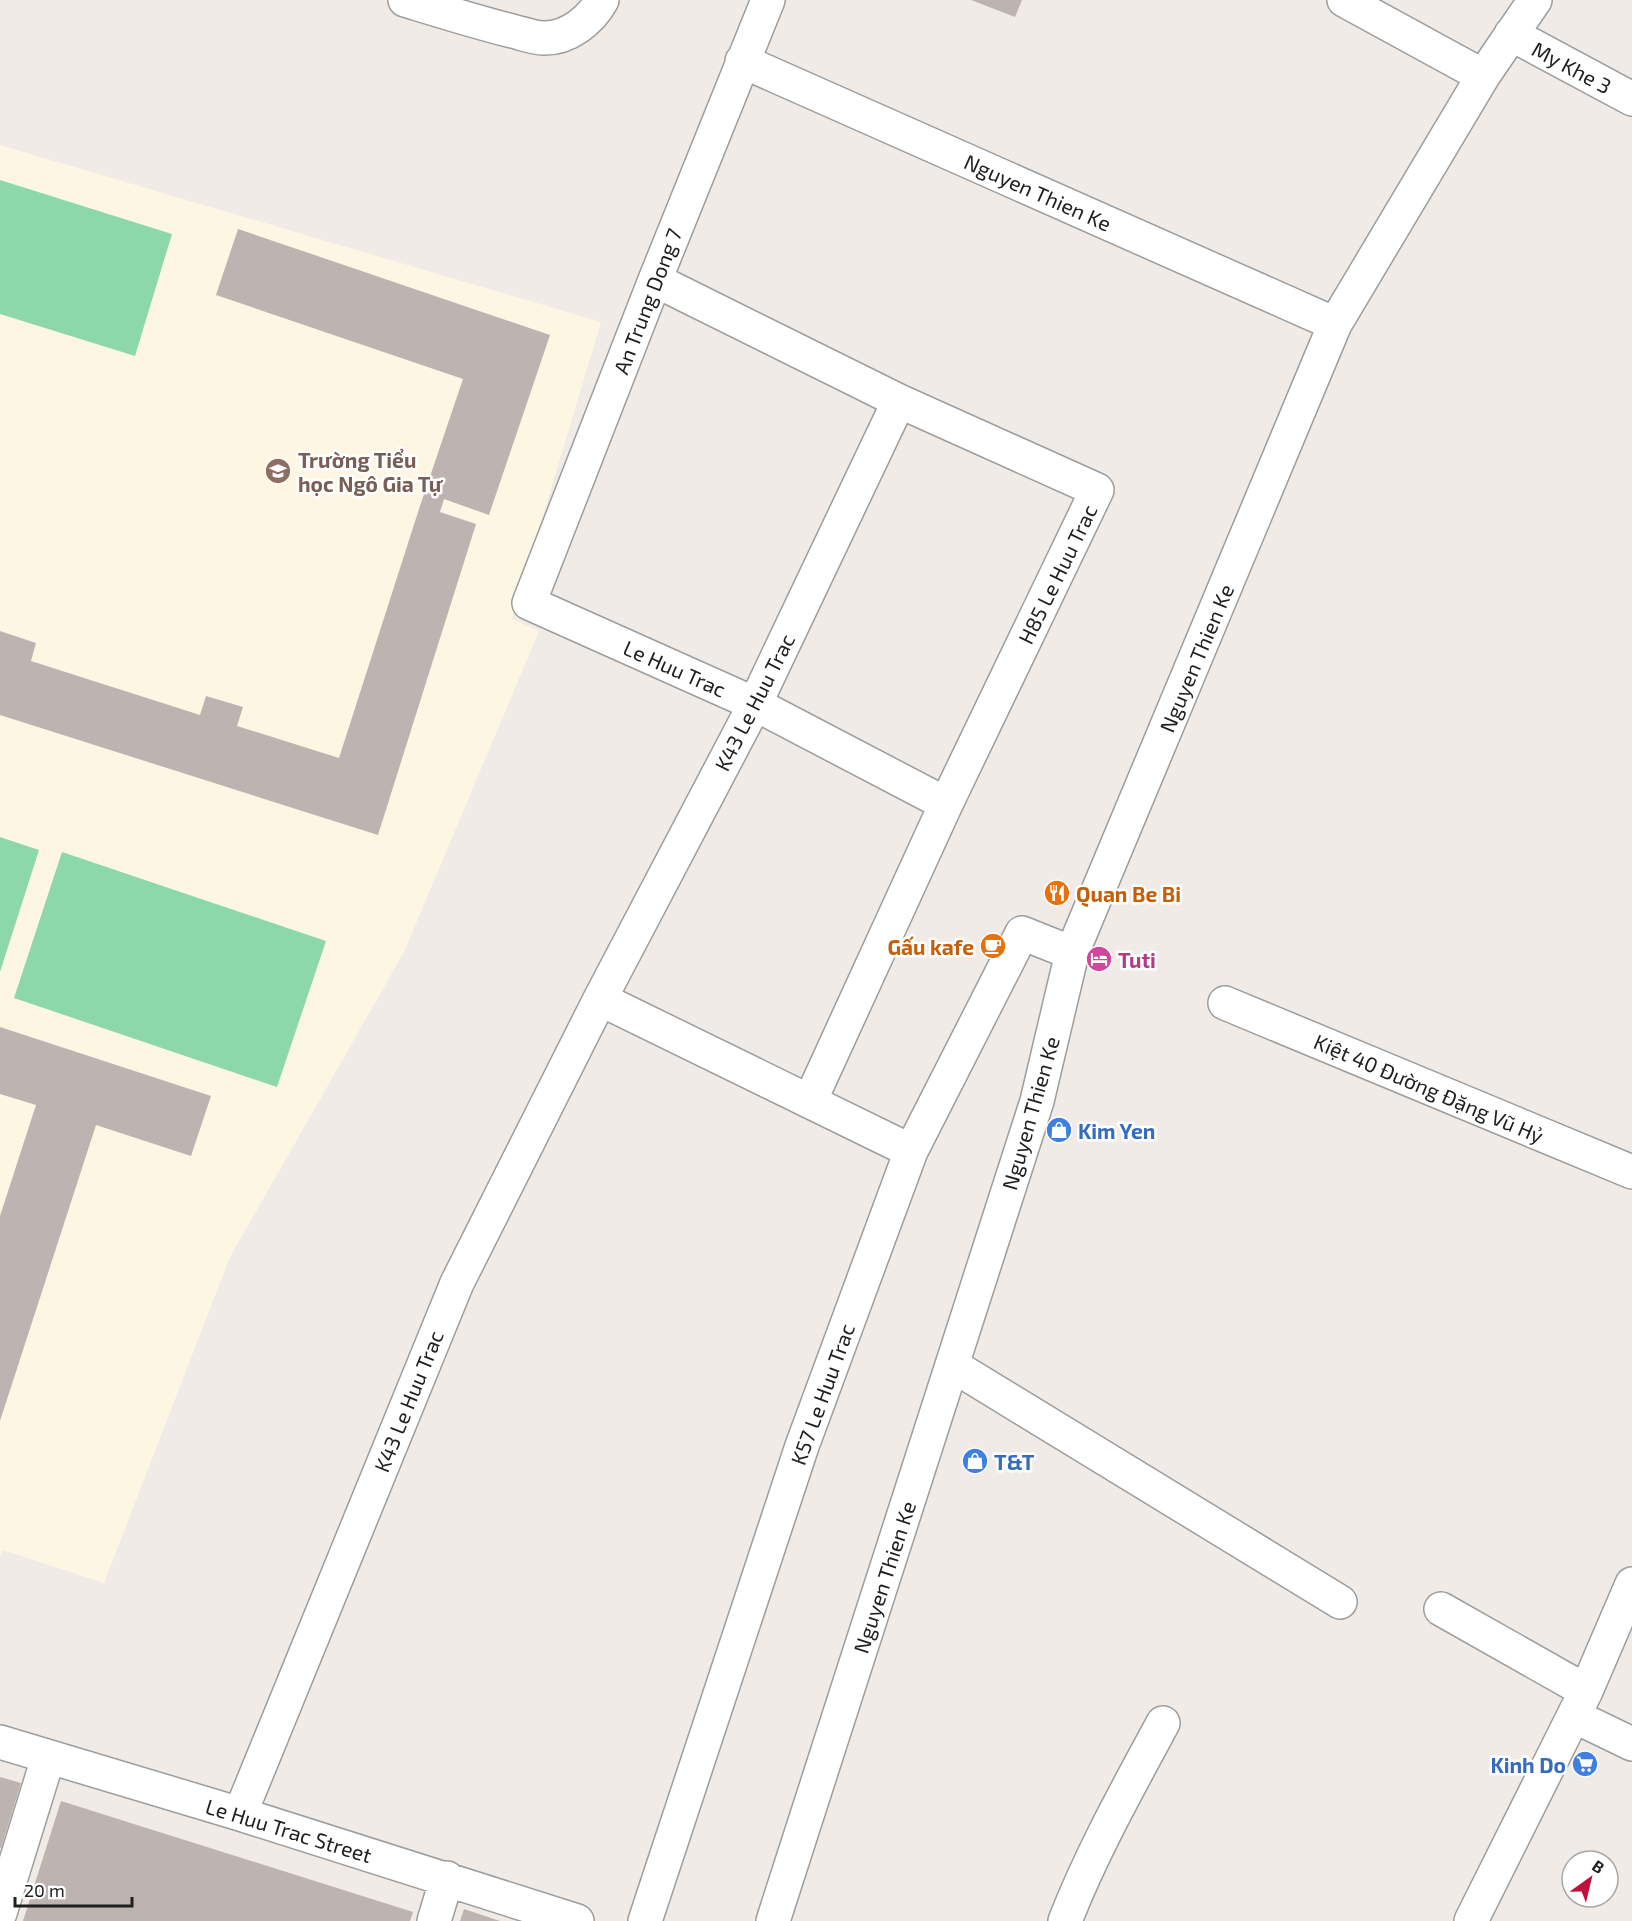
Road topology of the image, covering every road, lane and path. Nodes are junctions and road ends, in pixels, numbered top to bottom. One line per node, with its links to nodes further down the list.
1 (405, 0): 2 (street)
2 (602, 0)
3 (768, 0): 7 (street, An Trung Dong 7)
4 (1344, 0): 8 (street)
5 (1535, 0): 6 (street, Nguyen Thien Ke)
6 (1511, 34): 8 (street, Nguyen Thien Ke); 9 (street, My Khe 3)
7 (742, 61): 10 (street, An Trung Dong 7); 11 (street, Nguyen Thien Ke)
8 (1483, 76): 11 (street, Nguyen Thien Ke)
9 (1632, 99)
10 (655, 280): 12 (street, H85 Le Huu Trac); 13 (street, An Trung Dong 7)
11 (1335, 324): 16 (street, Nguyen Thien Ke)
12 (899, 401): 14 (street, K43 Le Huu Trac); 15 (street, H85 Le Huu Trac)
13 (529, 603): 14 (street, Le Huu Trac)
14 (755, 704): 15 (street, Le Huu Trac); 17 (street, K43 Le Huu Trac)
15 (946, 804): 19 (street, H85 Le Huu Trac)
16 (1072, 953): 20 (street, K57 Le Huu Trac); 22 (street, Nguyen Thien Ke)
17 (600, 999): 19 (street); 31 (street, K43 Le Huu Trac)
18 (1225, 1003): 21 (street, Kiệt 40 Đường Đặng Vũ Hỷ)
19 (810, 1101): 20 (street)
20 (911, 1151): 36 (street, K57 Le Huu Trac)
21 (1632, 1172)
22 (952, 1365): 24 (street); 37 (street, Nguyen Thien Ke)
23 (1632, 1584): 26 (street)
24 (1340, 1602)
25 (1441, 1609): 26 (street)
26 (1580, 1704): 29 (street); 39 (street)
27 (1163, 1723): 38 (street)
28 (0, 1742): 30 (street, Le Huu Trac Street)
29 (1632, 1744)
30 (48, 1758): 31 (street, Le Huu Trac Street); 33 (street)
31 (240, 1814): 32 (street, Le Huu Trac Street)
32 (447, 1878): 34 (street); 35 (street, Le Huu Trac Street)
33 (0, 1913)
34 (434, 1921)
35 (577, 1921)
36 (645, 1921)
37 (773, 1921)
38 (1065, 1921)
39 (1471, 1921)

